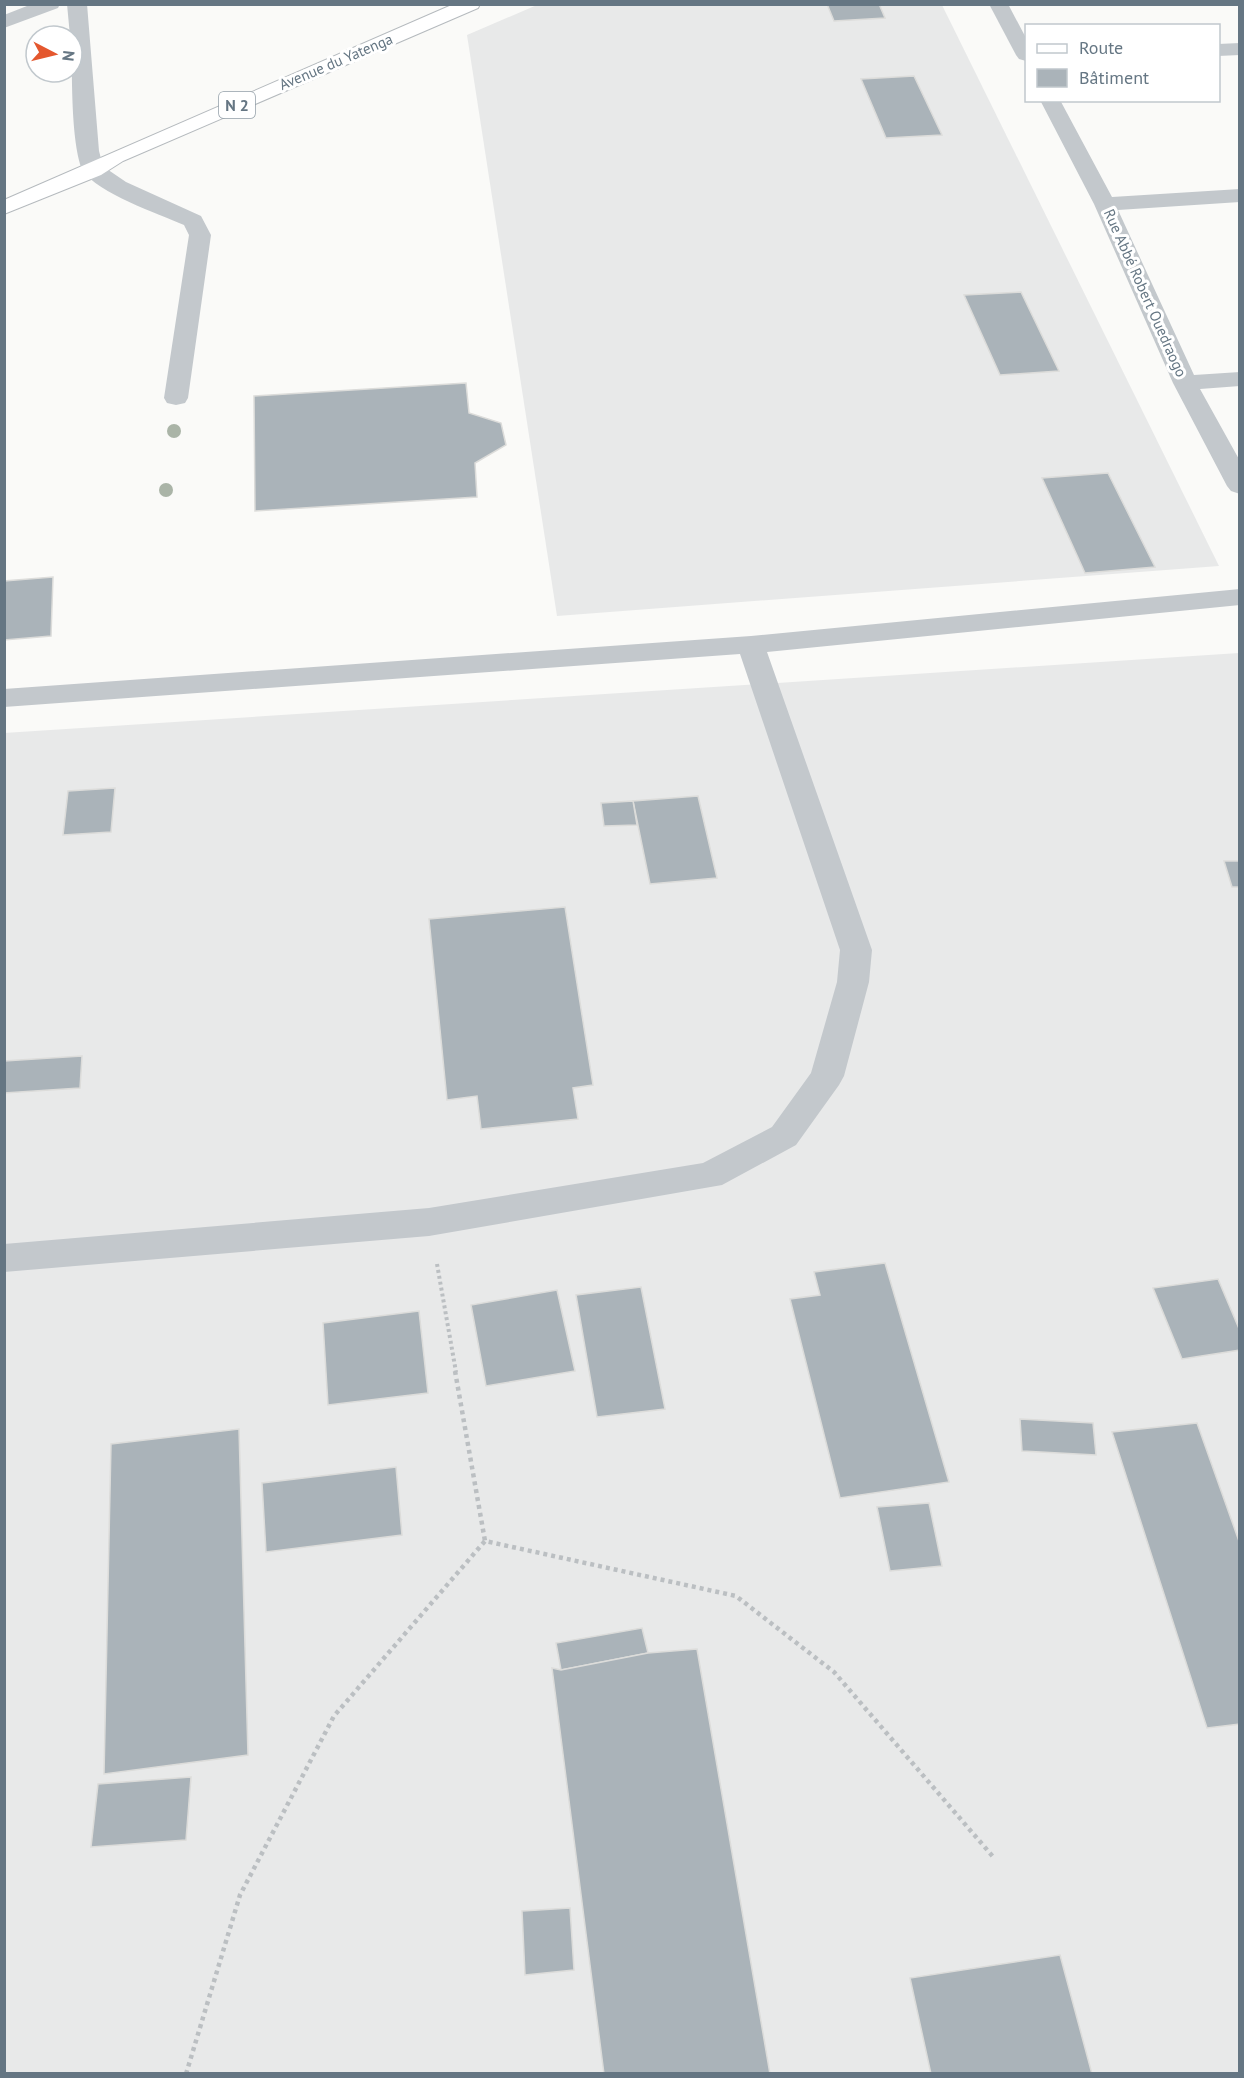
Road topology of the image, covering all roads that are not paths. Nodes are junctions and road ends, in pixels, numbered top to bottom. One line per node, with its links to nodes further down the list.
1 (51, 4): 6 (street)
2 (77, 4): 12 (street)
3 (430, 4): 12 (main road, Avenue du Yatenga / N 2)
4 (471, 4): 12 (main road, Avenue du Yatenga / N 2)
5 (998, 4): 9 (street)
6 (4, 22)
7 (1239, 49): 8 (street)
8 (1220, 50)
9 (1025, 54)
10 (1051, 102): 14 (street, Rue Abbé Robert Ouedraogo)
11 (67, 159): 12 (main road, Avenue du Yatenga / N 2)
12 (91, 160): 15 (main road, Avenue du Yatenga / N 2); 18 (street)
13 (1239, 195): 14 (street)
14 (1105, 204): 17 (street, Rue Abbé Robert Ouedraogo)
15 (4, 208)
16 (1239, 379): 17 (street)
17 (1185, 383): 19 (street, Rue Abbé Robert Ouedraogo)
18 (176, 398)
19 (1239, 486)
20 (1239, 597): 21 (street)
21 (750, 645): 22 (street); 23 (street)
22 (4, 698)
23 (4, 1258)

